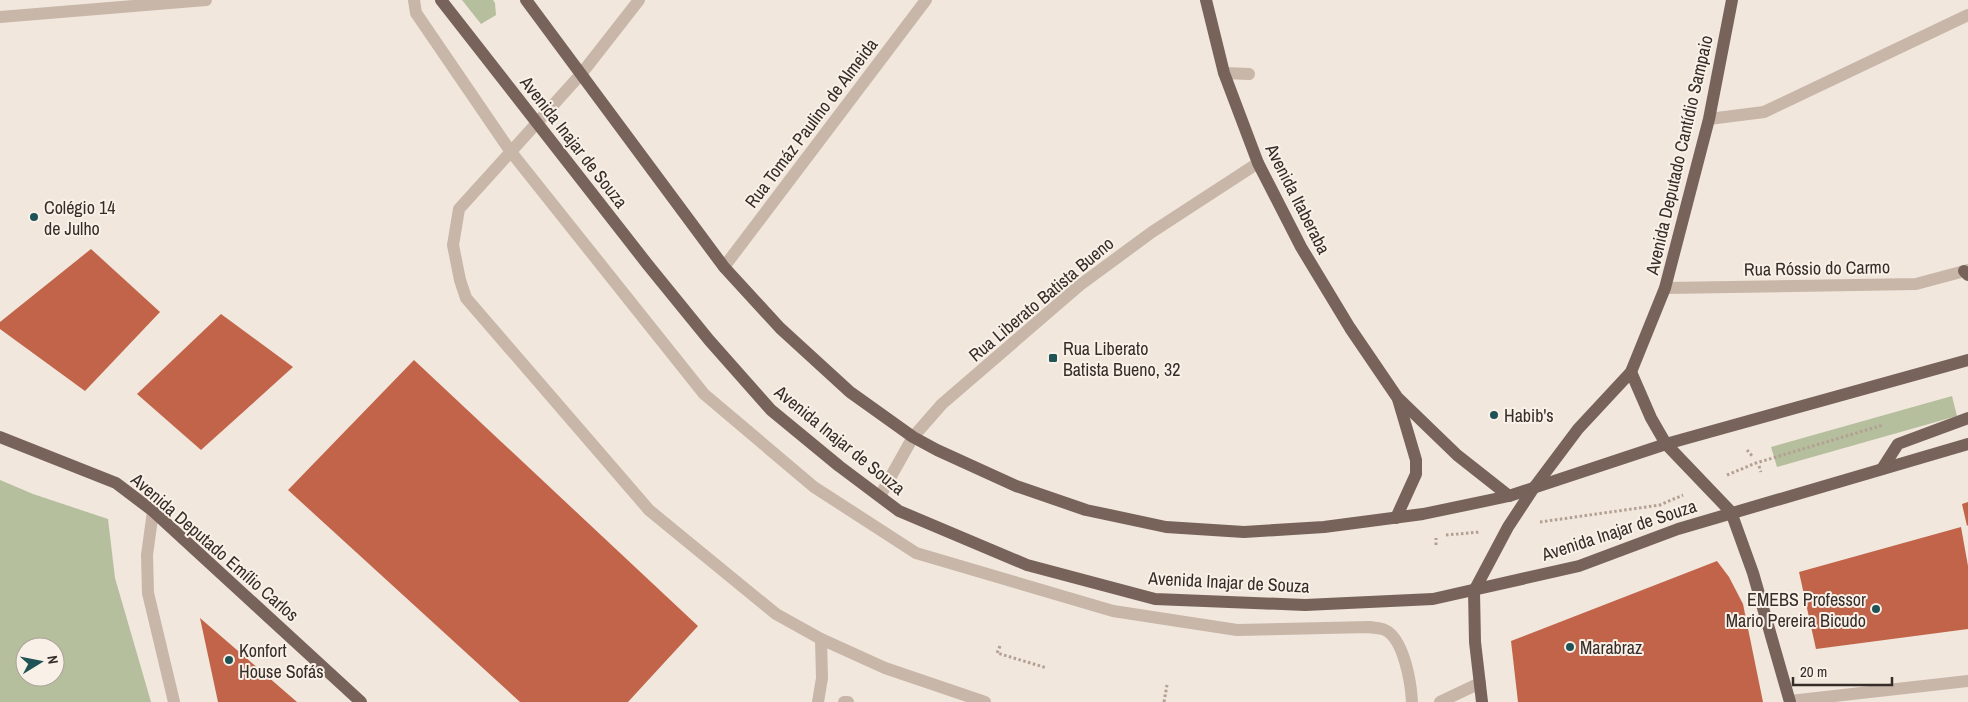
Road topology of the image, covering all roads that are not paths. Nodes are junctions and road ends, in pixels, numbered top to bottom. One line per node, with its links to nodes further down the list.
1 (206, 0): 10 (street)
2 (414, 0): 16 (street)
3 (441, 0): 15 (main road, Avenida Inajar de Souza)
4 (526, 0): 11 (main road)
5 (640, 0): 11 (street)
6 (926, 0): 18 (street, Rua Tomáz Paulino de Almeida)
7 (1206, 0): 12 (main road, Avenida Itaberaba)
8 (1732, 0): 14 (main road, Avenida Deputado Cantídio Sampaio)
9 (1968, 15): 14 (street)
10 (0, 17)
11 (582, 73): 15 (street); 18 (main road)
12 (1224, 74): 13 (street); 17 (main road, Avenida Itaberaba)
13 (1248, 74)
14 (1709, 119): 20 (main road, Avenida Deputado Cantídio Sampaio)
15 (536, 122): 16 (street); 31 (main road, Avenida Inajar de Souza)
16 (512, 152): 37 (street); 47 (street)
17 (1258, 163): 23 (main road, Avenida Itaberaba); 25 (street, Rua Liberato Batista Bueno)
18 (724, 267): 25 (main road)
19 (1967, 272): 20 (street, Rua Róssio do Carmo)
20 (1666, 288): 22 (main road, Avenida Deputado Cantídio Sampaio)
21 (1968, 360): 27 (main road)
22 (1631, 372): 27 (main road); 30 (main road, Avenida Deputado Cantídio Sampaio)
23 (1397, 397): 32 (main road, Avenida Itaberaba); 35 (main road, Avenida Itaberaba)
24 (1968, 418): 29 (main road)
25 (913, 436): 31 (street, Rua Liberato Batista Bueno); 35 (main road)
26 (0, 437): 33 (main road, Avenida Deputado Emílio Carlos)
27 (1666, 444): 30 (main road); 34 (main road)
28 (1968, 444): 29 (main road, Avenida Inajar de Souza)
29 (1882, 469): 34 (main road, Avenida Inajar de Souza)
30 (1533, 489): 32 (main road); 36 (main road, Avenida Deputado Cantídio Sampaio)
31 (880, 496): 36 (main road, Avenida Inajar de Souza)
32 (1509, 496): 35 (main road)
33 (153, 512): 41 (street); 42 (main road, Avenida Deputado Emílio Carlos)
34 (1731, 512): 36 (main road, Avenida Inajar de Souza); 40 (main road)
35 (1396, 518)
36 (1474, 591): 39 (main road)
37 (821, 639): 43 (street); 46 (street)
38 (1968, 681): 40 (street)
39 (1480, 684): 48 (street); 49 (main road)
40 (1790, 701)
41 (174, 702)
42 (361, 702)
43 (818, 702)
44 (844, 702): 45 (street)
45 (848, 702)
46 (985, 702)
47 (1412, 702)
48 (1440, 702)
49 (1482, 702)

